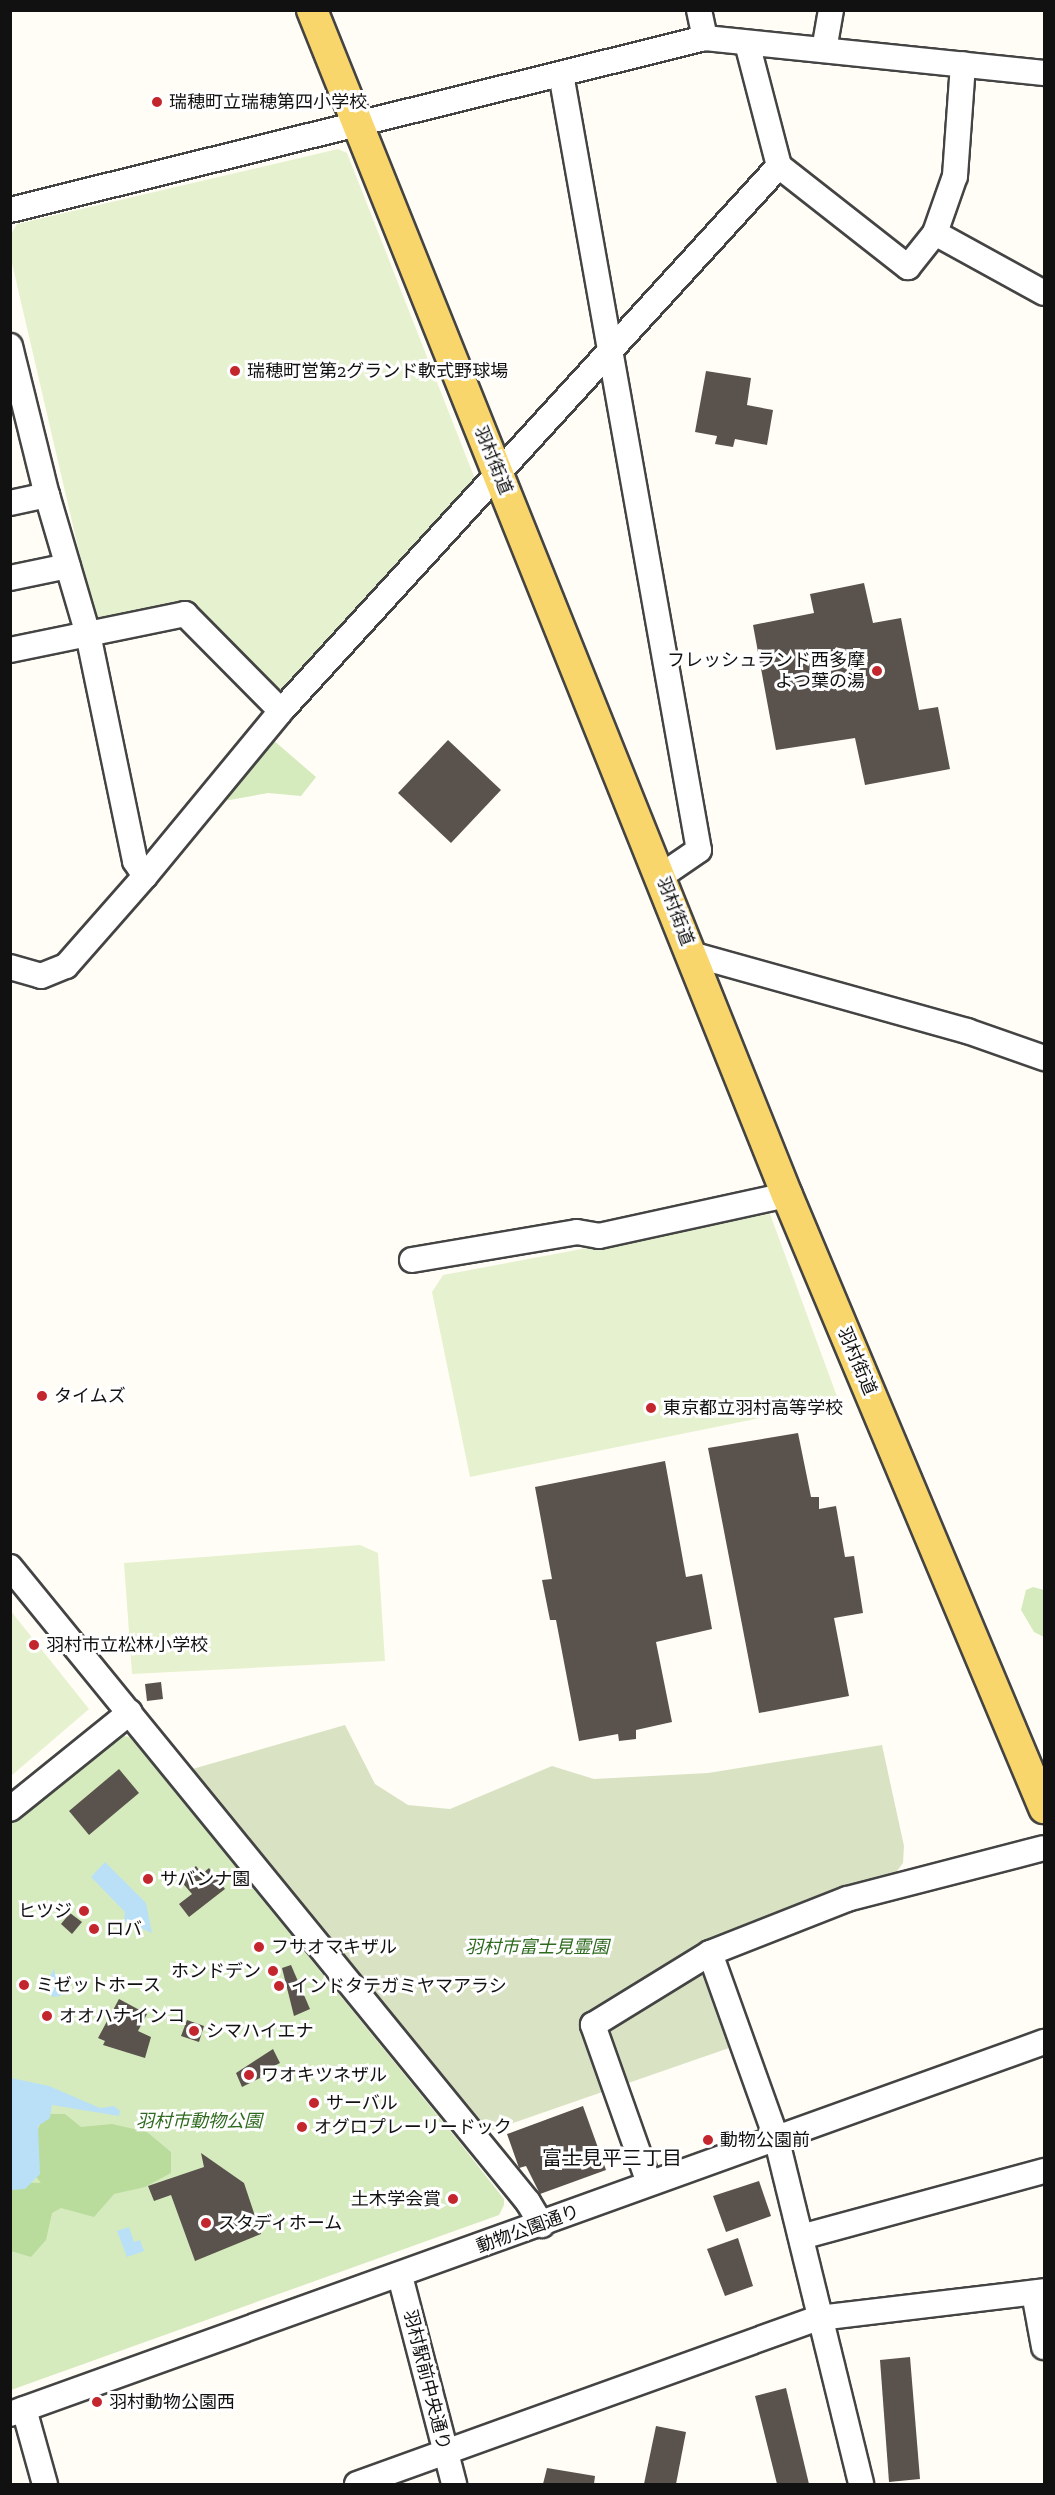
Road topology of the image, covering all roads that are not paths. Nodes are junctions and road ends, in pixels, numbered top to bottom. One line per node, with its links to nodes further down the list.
1 (312, 10): 10 (main road, 羽村街道)
2 (699, 10): 4 (street)
3 (831, 10): 6 (street)
4 (705, 38): 5 (street); 9 (street)
5 (747, 43): 6 (street); 11 (street)
6 (824, 50): 7 (street)
7 (963, 64): 8 (street); 13 (street)
8 (1044, 73)
9 (561, 74): 10 (street); 16 (street)
10 (358, 123): 12 (street); 17 (main road, 羽村街道)
11 (779, 166): 13 (street); 16 (street)
12 (10, 210)
13 (935, 233): 14 (street)
14 (1044, 292)
15 (10, 345): 18 (street)
16 (613, 349): 17 (street); 26 (street)
17 (497, 471): 24 (street); 26 (main road, 羽村街道)
18 (47, 495): 19 (street); 20 (street)
19 (10, 503)
20 (68, 566): 21 (street); 22 (street)
21 (10, 578)
22 (88, 634): 23 (street); 24 (street); 25 (street)
23 (10, 650)
24 (281, 711): 25 (street)
25 (145, 876): 28 (street)
26 (662, 876): 27 (main road, 羽村街道)
27 (691, 954): 29 (street); 30 (main road, 羽村街道)
28 (10, 967)
29 (1044, 1058)
30 (787, 1195): 31 (street); 34 (main road, 羽村街道)
31 (412, 1260)
32 (10, 1567): 33 (street)
33 (130, 1712): 35 (street); 42 (street)
34 (1044, 1808)
35 (10, 1809)
36 (1044, 1848): 37 (street)
37 (710, 1953): 39 (street); 41 (street)
38 (1044, 2042): 39 (street, 動物公園通り)
39 (776, 2137): 41 (street, 動物公園通り); 43 (street)
40 (1044, 2171): 43 (street)
41 (649, 2183): 42 (street, 動物公園通り)
42 (542, 2224): 44 (street, 動物公園通り)
43 (801, 2237): 46 (street)
44 (400, 2276): 48 (street, 動物公園通り); 49 (street, 羽村駅前中央通り)
45 (1039, 2292): 46 (street); 47 (street)
46 (819, 2318): 49 (street); 53 (street)
47 (1044, 2347)
48 (17, 2411): 50 (street)
49 (445, 2453): 51 (street); 52 (street, 羽村駅前中央通り)
50 (45, 2484)
51 (357, 2484)
52 (454, 2484)
53 (861, 2484)

